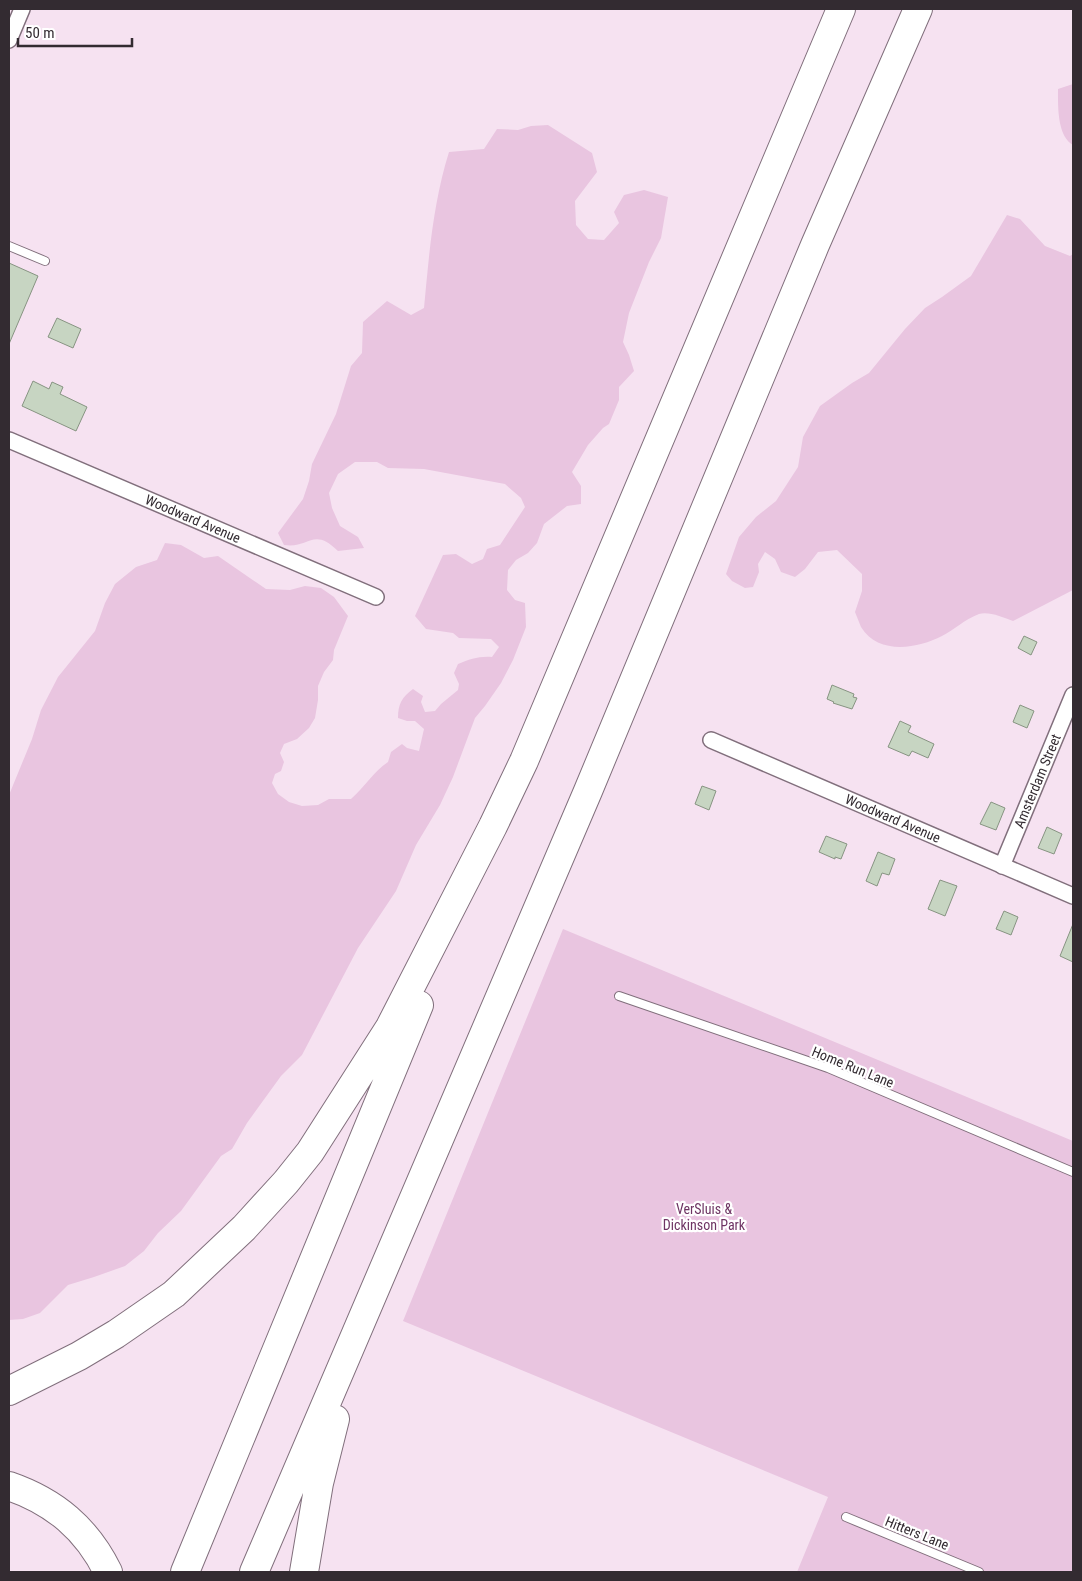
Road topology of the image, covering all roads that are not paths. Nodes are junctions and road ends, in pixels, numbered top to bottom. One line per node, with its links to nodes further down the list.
1 (22, 9): 4 (street)
2 (840, 9): 11 (highway)
3 (915, 10): 16 (highway)
4 (9, 40)
5 (9, 246): 6 (lane)
6 (45, 261)
7 (9, 440): 8 (street, Woodward Avenue)
8 (376, 596)
9 (1073, 695): 12 (street, Amsterdam Street)
10 (711, 740): 12 (street, Woodward Avenue)
11 (493, 826): 17 (highway); 21 (highway)
12 (1002, 866): 13 (street, Woodward Avenue)
13 (1073, 896)
14 (619, 996): 15 (lane, Home Run Lane)
15 (1073, 1172)
16 (376, 1290): 22 (highway); 23 (highway)
17 (9, 1391)
18 (9, 1486): 20 (highway)
19 (846, 1517): 24 (lane, Hitters Lane)
20 (108, 1572)
21 (185, 1572)
22 (254, 1572)
23 (304, 1572)
24 (979, 1572)

